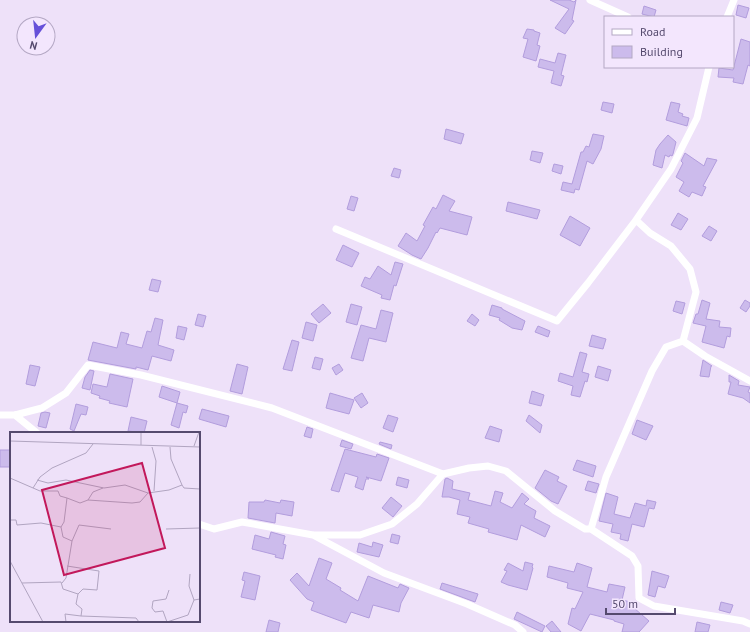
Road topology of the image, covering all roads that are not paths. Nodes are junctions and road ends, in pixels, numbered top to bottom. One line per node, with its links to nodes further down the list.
1 (590, 0): 3 (street)
2 (734, 0): 4 (street)
3 (626, 16)
4 (727, 16)
5 (709, 68): 6 (street)
6 (636, 220): 7 (street); 8 (street)
7 (336, 229)
8 (683, 341): 9 (street); 15 (street)
9 (750, 381)
10 (0, 415): 11 (street)
11 (15, 415): 12 (street); 13 (street)
12 (36, 432)
13 (443, 474): 15 (street); 16 (street)
14 (200, 524): 16 (street)
15 (591, 529): 17 (street)
16 (313, 535): 18 (street)
17 (750, 624)
18 (523, 632)

